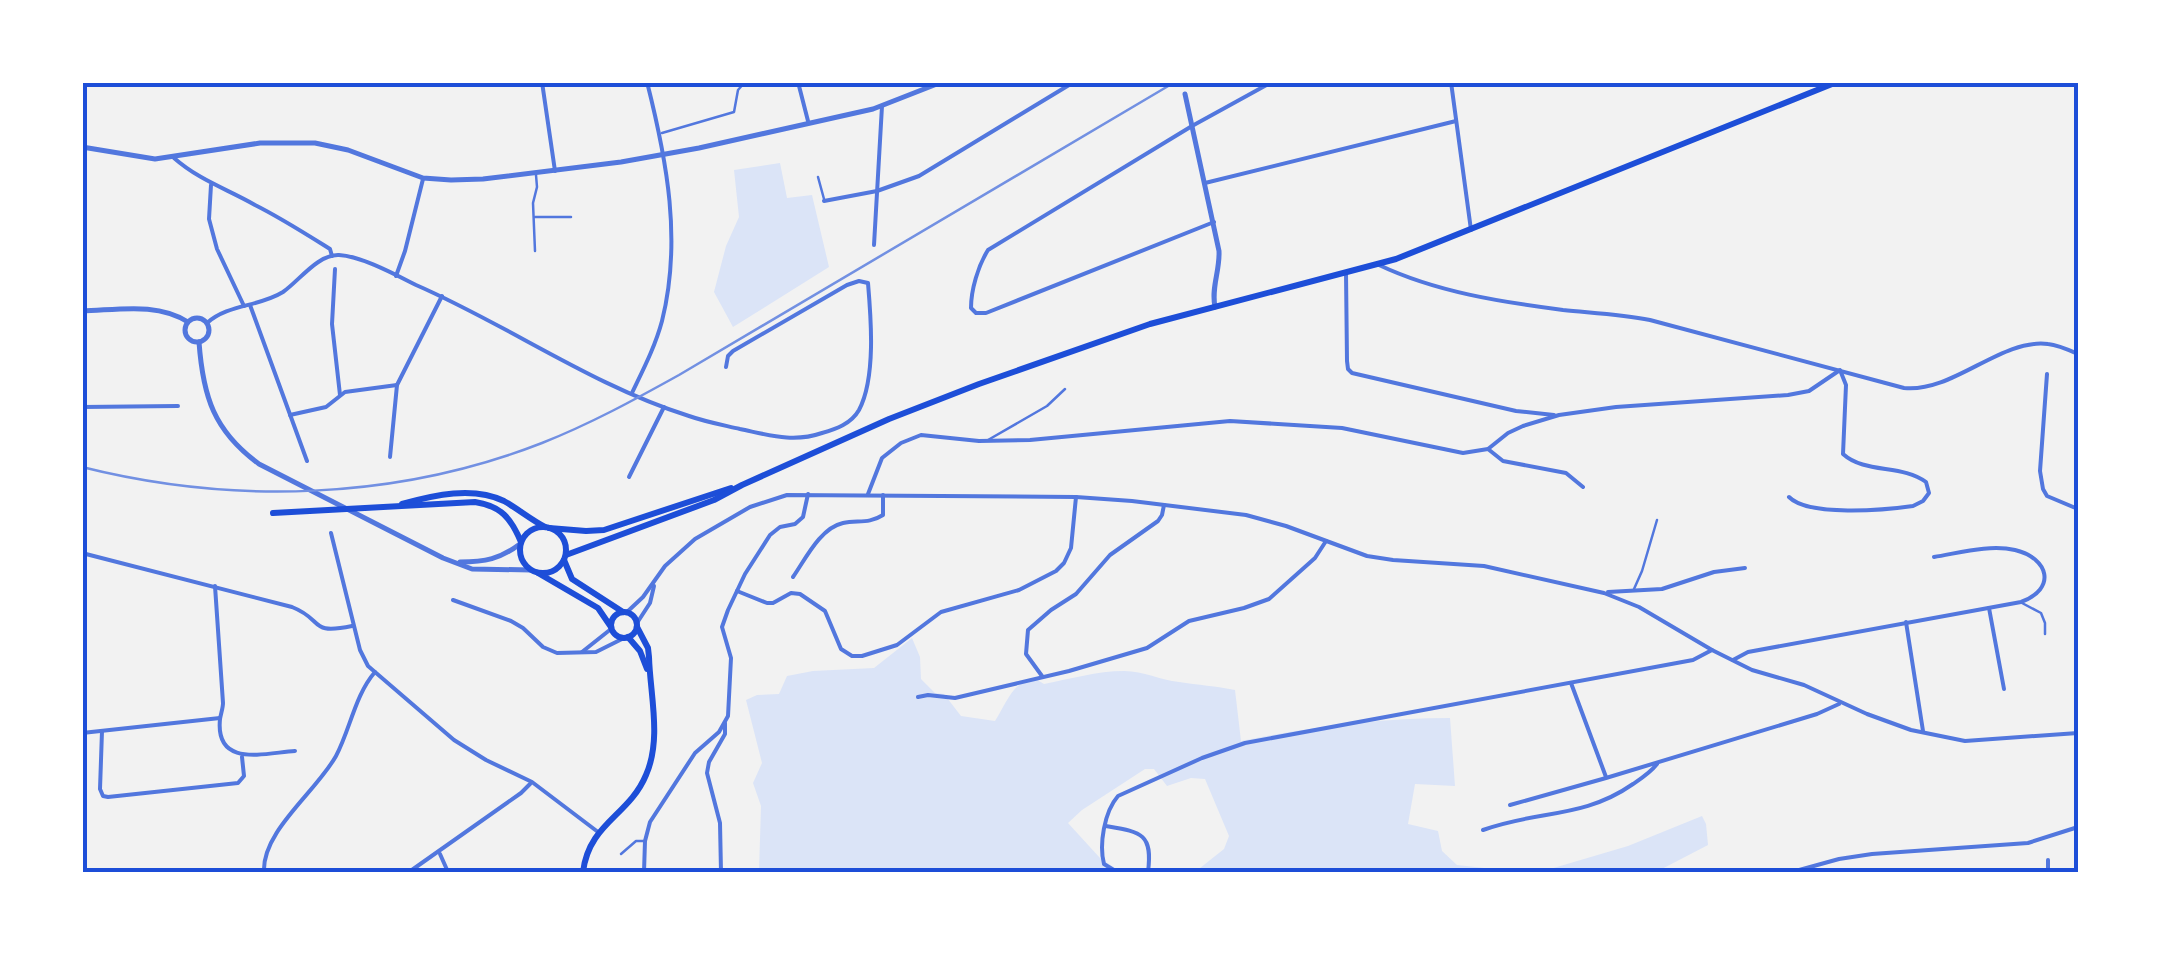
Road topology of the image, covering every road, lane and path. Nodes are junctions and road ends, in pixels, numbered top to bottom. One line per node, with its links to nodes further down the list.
1 (542, 82): 19 (street)
2 (646, 82): 15 (street)
3 (745, 82): 15 (lane)
4 (798, 82): 13 (street)
5 (942, 82): 11 (street)
6 (1074, 82): 25 (street)
7 (1272, 82): 14 (street)
8 (1451, 82): 12 (street)
9 (1837, 82): 30 (main road)
10 (1185, 94): 14 (street)
11 (882, 106): 13 (street); 25 (street)
12 (1456, 122): 23 (street); 30 (street)
13 (809, 124): 17 (street)
14 (1192, 126): 23 (street); 29 (street)
15 (660, 133): 17 (street)
16 (82, 147): 18 (street)
17 (664, 156): 19 (street); 52 (street)
18 (174, 158): 21 (street); 24 (street)
19 (555, 171): 20 (street)
20 (536, 174): 21 (street); 27 (lane)
21 (423, 178): 37 (street)
22 (818, 178): 26 (lane)
23 (1205, 183): 29 (street)
24 (211, 184): 33 (street); 39 (street)
25 (877, 191): 26 (street); 31 (street)
26 (824, 200)
27 (534, 216): 28 (lane); 32 (lane)
28 (571, 217)
29 (1214, 222): 40 (street)
30 (1472, 230): 34 (main road)
31 (874, 245)
32 (535, 251)
33 (332, 256): 37 (street); 39 (street)
34 (1378, 265): 36 (main road); 47 (street)
35 (334, 269): 51 (street)
36 (1346, 273): 40 (main road); 57 (street)
37 (396, 276): 38 (street)
38 (442, 296): 49 (street); 52 (street)
39 (247, 306): 43 (street); 56 (street)
40 (1215, 307): 63 (main road)
41 (82, 311): 42 (street)
42 (188, 322): 43 (street); 44 (street)
43 (207, 323): 44 (street)
44 (199, 342): 82 (street)
45 (2078, 354): 47 (street)
46 (726, 367): 55 (street)
47 (1840, 370): 57 (street); 69 (street)
48 (2047, 374): 72 (street)
49 (397, 385): 51 (street); 60 (street)
50 (1065, 389): 58 (lane)
51 (340, 394): 56 (street)
52 (632, 394): 55 (street)
53 (178, 406): 54 (street)
54 (82, 407)
55 (664, 407): 62 (street)
56 (290, 415): 61 (street)
57 (1559, 415): 59 (street)
58 (987, 441): 59 (street); 66 (street)
59 (1488, 449): 64 (street)
60 (390, 457)
61 (306, 461)
62 (630, 477)
63 (742, 485): 75 (main road); 81 (main road)
64 (1583, 487)
65 (808, 494): 66 (street); 86 (street); 88 (street)
66 (868, 494): 67 (street)
67 (883, 495): 68 (street); 85 (street)
68 (1076, 497): 71 (street); 88 (street)
69 (1789, 497)
70 (396, 505): 73 (main road); 75 (main road); 78 (main road)
71 (1164, 505): 77 (street); 106 (street)
72 (2078, 509)
73 (273, 514)
74 (1656, 520): 89 (lane)
75 (547, 527): 78 (main road); 81 (main road)
76 (331, 532): 97 (street)
77 (1326, 541): 90 (street); 106 (street)
78 (520, 543): 82 (street); 84 (main road)
79 (82, 554): 87 (street)
80 (1934, 557): 92 (street)
81 (565, 558): 84 (main road); 94 (main road)
82 (457, 562): 84 (street)
83 (1744, 568): 89 (street)
84 (534, 572): 98 (main road)
85 (793, 578)
86 (654, 582): 94 (street); 96 (street)
87 (214, 586): 97 (street); 111 (street)
88 (737, 591): 112 (street)
89 (1633, 591): 90 (street)
90 (1604, 593): 101 (street)
91 (453, 600): 102 (street)
92 (2021, 602): 93 (street); 99 (lane)
93 (1989, 608): 95 (street); 108 (street)
94 (625, 612): 96 (main road); 98 (main road)
95 (1906, 622): 103 (street); 114 (street)
96 (637, 625): 100 (main road); 105 (main road)
97 (354, 626): 104 (street)
98 (611, 628): 100 (main road); 102 (street)
99 (2045, 634)
100 (626, 638): 102 (street); 105 (main road)
101 (1712, 650): 103 (street); 107 (street)
102 (582, 652)
103 (1732, 660): 110 (street)
104 (374, 672): 121 (street); 131 (street)
105 (650, 674): 126 (main road)
106 (1042, 677): 109 (street)
107 (1571, 683): 120 (street); 123 (street)
108 (2004, 689)
109 (918, 697)
110 (1841, 702): 114 (street); 119 (street)
111 (220, 718): 113 (street); 118 (street)
112 (725, 723): 127 (street); 136 (street)
113 (102, 732): 115 (street); 118 (street)
114 (1923, 732): 116 (street)
115 (82, 733)
116 (2078, 733)
117 (295, 751): 118 (street)
118 (242, 755)
119 (1660, 761): 120 (street); 125 (street)
120 (1606, 778): 122 (street)
121 (532, 782): 126 (street); 128 (street)
122 (1510, 805)
123 (1106, 826): 137 (street); 138 (street)
124 (2078, 827): 139 (street)
125 (1483, 830)
126 (598, 832): 134 (main road)
127 (645, 841): 129 (lane); 135 (street)
128 (439, 852): 132 (street); 133 (street)
129 (621, 854)
130 (2048, 860): 140 (street)
131 (264, 872)
132 (410, 872)
133 (448, 872)
134 (582, 872)
135 (644, 872)
136 (721, 872)
137 (1117, 872)
138 (1148, 872)
139 (1792, 872)
140 (2048, 872)

